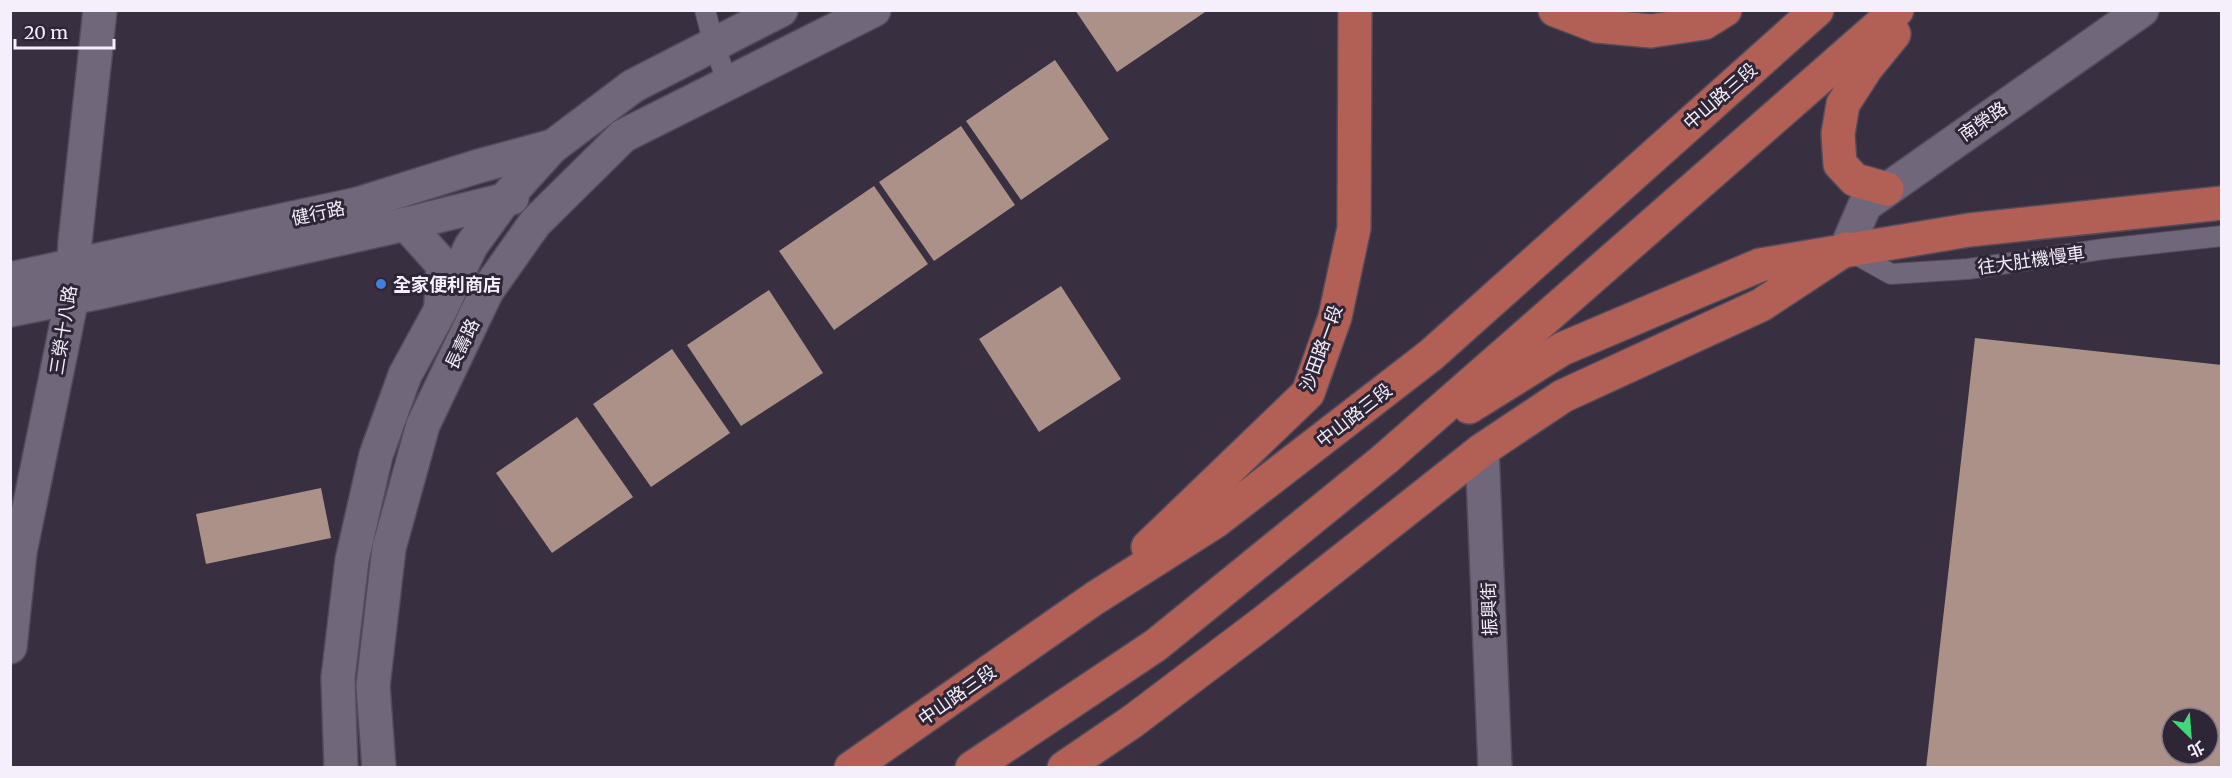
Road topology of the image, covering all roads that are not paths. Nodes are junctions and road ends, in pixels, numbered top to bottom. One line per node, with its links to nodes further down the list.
1 (100, 10): 26 (street, 三榮十八路)
2 (705, 10): 14 (lane)
3 (781, 10): 14 (street, 長壽路)
4 (874, 10): 15 (street, 長壽路)
5 (1355, 10): 31 (main road, 沙田路一段)
6 (1555, 10): 9 (main road)
7 (1592, 10): 8 (lane)
8 (1704, 10)
9 (1725, 10)
10 (1817, 10): 31 (main road, 中山路三段)
11 (1897, 10): 30 (main road)
12 (1910, 10): 19 (main road)
13 (2142, 10): 19 (street, 南榮路)
14 (714, 45): 15 (lane); 17 (street, 長壽路)
15 (728, 83): 16 (street, 長壽路)
16 (623, 136): 17 (street, 健行路); 18 (street, 長壽路)
17 (552, 147): 20 (street, 長壽路); 26 (street, 健行路)
18 (572, 185): 20 (street, 健行路); 34 (street, 長壽路)
19 (1887, 189): 24 (street, 南榮路)
20 (505, 199): 22 (street, 健行路); 27 (street, 長壽路)
21 (2222, 203): 24 (main road)
22 (406, 224): 26 (street, 健行路); 27 (street)
23 (2222, 236): 24 (lane, 往大肚機慢車)
24 (1846, 249): 29 (main road); 30 (main road)
25 (10, 279): 26 (street, 健行路)
26 (72, 283): 28 (street, 健行路); 32 (street, 三榮十八路)
27 (441, 309): 33 (street, 長壽路)
28 (10, 310)
29 (1482, 450): 37 (main road); 38 (street, 振興街)
30 (1385, 459): 36 (main road)
31 (1095, 598): 35 (main road, 中山路三段)
32 (10, 647)
33 (340, 768)
34 (379, 768)
35 (851, 768)
36 (972, 768)
37 (1064, 768)
38 (1495, 768)

